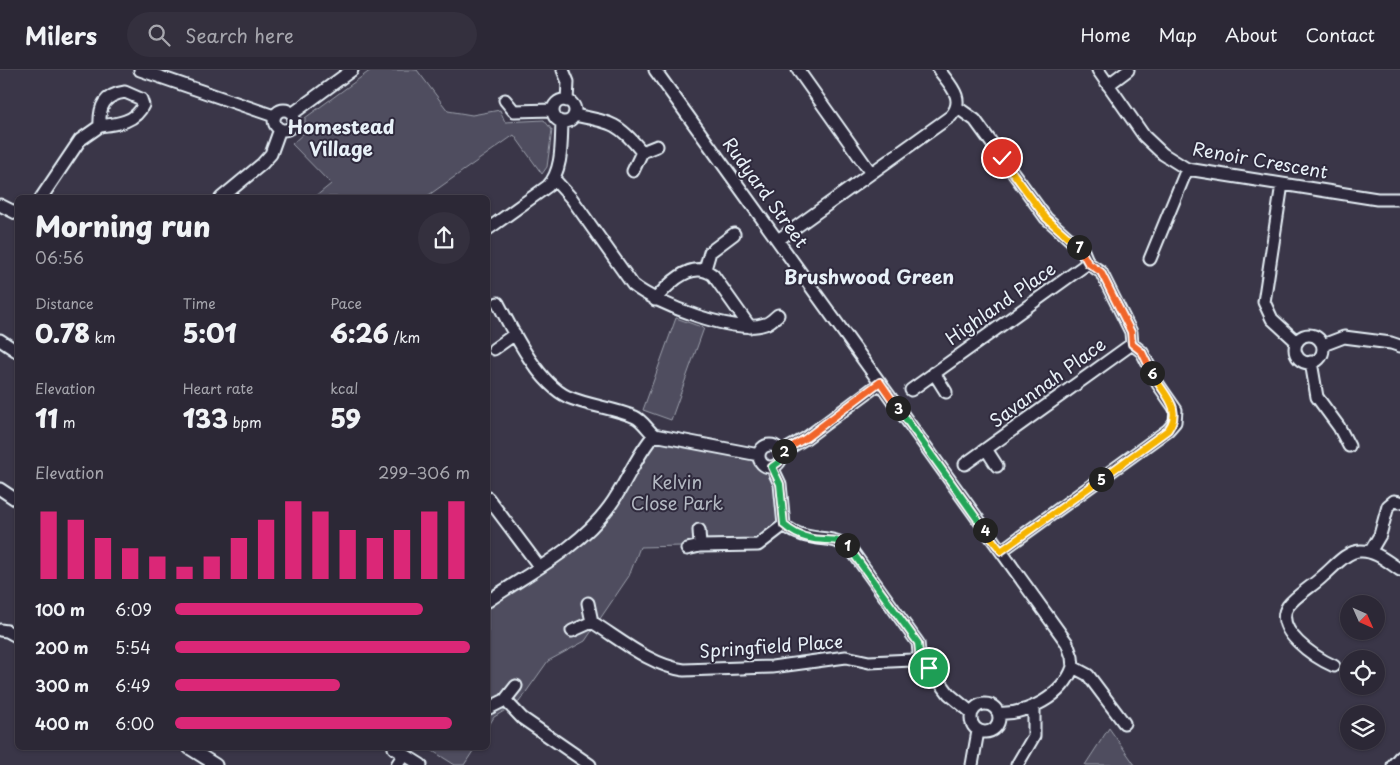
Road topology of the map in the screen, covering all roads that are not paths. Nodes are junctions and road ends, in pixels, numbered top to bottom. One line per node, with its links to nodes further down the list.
1 (140, 70): 16 (street)
2 (352, 70): 14 (street)
3 (563, 70): 11 (street)
4 (656, 70): 34 (street, Rudyard Street)
5 (798, 70): 24 (street)
6 (939, 70): 12 (street)
7 (1098, 70): 9 (street, Renoir Crescent)
8 (1128, 70): 9 (street)
9 (1108, 85): 22 (street, Renoir Crescent)
10 (505, 100): 13 (street)
11 (567, 101): 13 (street); 15 (street)
12 (958, 108): 24 (street); 36 (street)
13 (553, 110): 17 (street)
14 (292, 114): 16 (street); 19 (street)
15 (574, 115): 17 (street); 21 (street)
16 (274, 116): 19 (street)
17 (562, 122): 25 (street)
18 (100, 126): 27 (street)
19 (280, 130): 28 (street)
20 (657, 146): 21 (street)
21 (642, 152): 23 (street)
22 (1187, 169): 26 (street, Renoir Crescent); 35 (street)
23 (633, 172)
24 (871, 173): 34 (street)
25 (554, 179): 32 (street); 38 (street)
26 (1282, 184): 29 (street, Renoir Crescent); 44 (street)
27 (43, 195)
28 (225, 195)
29 (1400, 198)
30 (0, 205): 31 (street)
31 (15, 212)
32 (490, 228)
33 (734, 234): 37 (street)
34 (778, 240): 52 (street, Rudyard Street)
35 (1150, 259)
36 (1088, 263): 45 (street); 51 (street, Highland Place)
37 (705, 269): 38 (street); 41 (street)
38 (655, 300): 41 (street)
39 (498, 303): 42 (street)
40 (778, 315): 41 (street)
41 (750, 327)
42 (515, 334): 48 (street); 55 (street)
43 (0, 340): 49 (street)
44 (1297, 342): 46 (street); 50 (street)
45 (1132, 344): 57 (street, Savannah Place); 73 (street)
46 (1323, 345): 47 (street); 50 (street)
47 (1400, 346)
48 (494, 349)
49 (15, 350)
50 (1310, 362): 56 (street)
51 (934, 373): 53 (street, Highland Place); 54 (street)
52 (880, 382): 58 (street); 73 (street, Rudyard Street)
53 (911, 390)
54 (946, 392)
55 (654, 435): 59 (street); 75 (street)
56 (1349, 446)
57 (986, 449): 60 (street, Savannah Place); 61 (street, Savannah Place)
58 (780, 453): 59 (street); 62 (street)
59 (759, 455): 62 (street)
60 (965, 464)
61 (997, 466)
62 (772, 467): 67 (street)
63 (0, 489): 64 (street)
64 (15, 499)
65 (490, 501): 75 (street)
66 (1400, 502): 74 (street)
67 (784, 525): 70 (street); 71 (street)
68 (823, 526): 70 (street)
69 (699, 530): 71 (street)
70 (822, 539): 83 (street)
71 (700, 546): 72 (street)
72 (687, 550)
73 (1001, 551): 85 (street, Rudyard Street)
74 (1370, 552): 76 (street); 84 (street)
75 (539, 566): 77 (street)
76 (1400, 570)
77 (490, 600)
78 (588, 604): 79 (street)
79 (592, 622): 81 (street); 83 (street, Springfield Place)
80 (0, 630): 82 (street)
81 (572, 631)
82 (15, 635)
83 (920, 661): 90 (street)
84 (1334, 666)
85 (1073, 667): 88 (street); 92 (street)
86 (516, 686): 87 (street)
87 (504, 700): 89 (street); 100 (street)
88 (1034, 706): 91 (street); 102 (street)
89 (490, 707)
90 (972, 713): 91 (street); 93 (street)
91 (998, 713): 93 (street)
92 (1124, 723)
93 (978, 730): 101 (street)
94 (191, 750): 97 (street)
95 (399, 751): 98 (street); 99 (street)
96 (1400, 757): 103 (street)
97 (216, 765)
98 (397, 765)
99 (421, 765)
100 (590, 765)
101 (972, 765)
102 (1017, 765)
103 (1393, 765)

